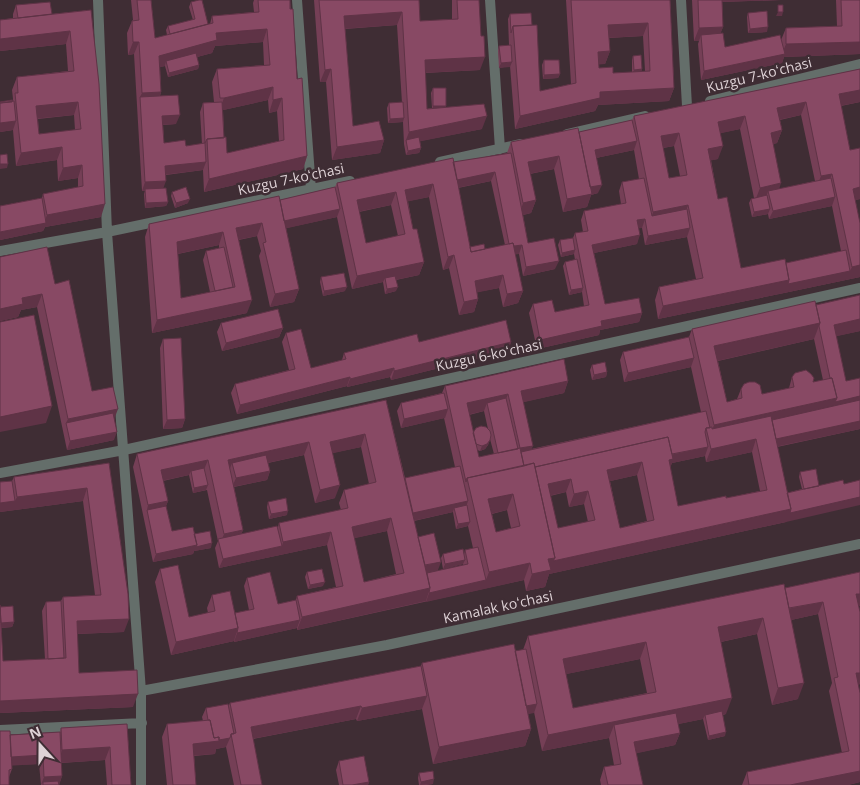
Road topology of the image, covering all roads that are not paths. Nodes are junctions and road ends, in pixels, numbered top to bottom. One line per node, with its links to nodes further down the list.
1 (98, 0): 13 (street)
2 (297, 0): 12 (street)
3 (490, 0): 9 (street)
4 (681, 0): 5 (street, Kuzgu 7-koʻchasi)
5 (860, 64)
6 (659, 112): 7 (street)
7 (556, 136)
8 (528, 143): 9 (street)
9 (500, 149): 10 (street)
10 (433, 163)
11 (358, 179): 12 (street, Kuzgu 7-koʻchasi)
12 (311, 189): 13 (street, Kuzgu 7-koʻchasi)
13 (107, 232): 14 (street, Kuzgu 7-koʻchasi); 16 (street)
14 (0, 251)
15 (860, 288): 16 (street, Kuzgu 6-koʻchasi)
16 (124, 450): 17 (street, Kuzgu 6-koʻchasi); 19 (street)
17 (0, 473)
18 (860, 544): 19 (street, Kamalak koʻchasi)
19 (141, 691): 20 (street)
20 (142, 723): 21 (street); 22 (street)
21 (0, 730)
22 (141, 785)

